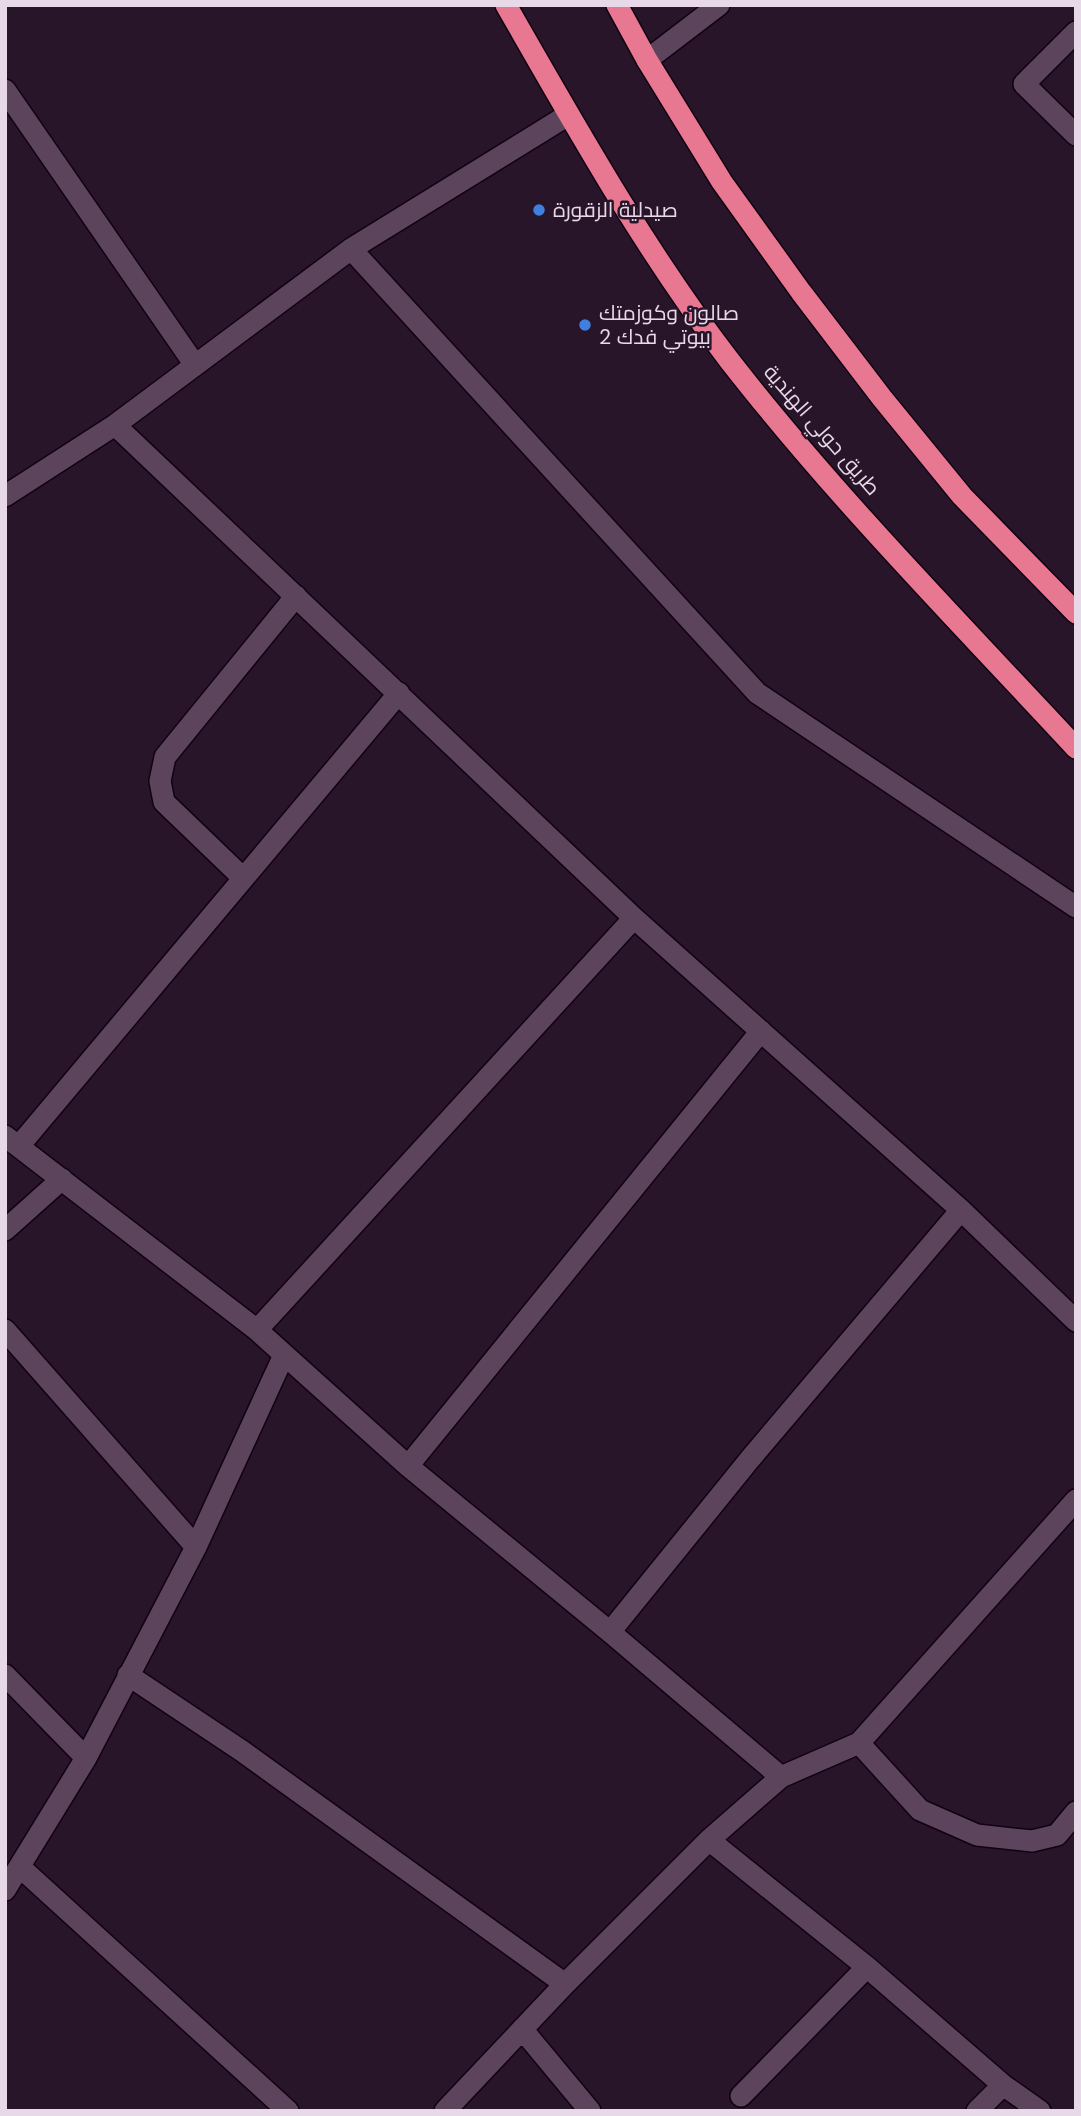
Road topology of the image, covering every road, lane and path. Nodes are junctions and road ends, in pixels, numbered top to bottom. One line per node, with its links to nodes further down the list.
1 (496, 5): 6 (highway)
2 (506, 5): 6 (highway, طريق حولي الهندية)
3 (617, 5): 7 (highway)
4 (719, 5): 7 (street)
5 (1076, 32): 10 (street)
6 (527, 41): 9 (highway, طريق حولي الهندية)
7 (647, 60): 16 (highway)
8 (5, 90): 12 (street)
9 (568, 116): 11 (street); 18 (highway, طريق حولي الهندية)
10 (1076, 135)
11 (351, 249): 12 (street); 20 (street)
12 (195, 365): 13 (street)
13 (115, 425): 14 (street); 15 (street)
14 (5, 496)
15 (296, 596): 17 (street); 19 (street)
16 (1076, 613)
17 (399, 693): 19 (street); 21 (street)
18 (1076, 748)
19 (243, 878): 23 (street)
20 (1076, 907)
21 (634, 918): 22 (street); 29 (street)
22 (761, 1031): 25 (street); 31 (street)
23 (12, 1141): 24 (street)
24 (62, 1179): 26 (street); 29 (street)
25 (961, 1210): 27 (street); 34 (street)
26 (5, 1230)
27 (1076, 1321)
28 (5, 1330): 33 (street)
29 (257, 1330): 30 (street)
30 (284, 1355): 31 (street); 33 (street)
31 (408, 1466): 34 (street)
32 (1076, 1500): 37 (street)
33 (196, 1547): 36 (street)
34 (610, 1632): 39 (street)
35 (5, 1675): 38 (street)
36 (128, 1675): 38 (street); 45 (street)
37 (859, 1742): 39 (street); 40 (street)
38 (86, 1758): 42 (street)
39 (781, 1777): 41 (street)
40 (1076, 1812)
41 (709, 1840): 44 (street); 45 (street)
42 (20, 1867): 43 (street); 49 (street)
43 (5, 1890)
44 (867, 1967): 47 (street); 48 (street)
45 (565, 1984): 46 (street)
46 (522, 2029): 50 (street); 51 (street)
47 (1003, 2085): 52 (street); 53 (street)
48 (741, 2096)
49 (288, 2111)
50 (445, 2111)
51 (590, 2111)
52 (977, 2111)
53 (1040, 2111)

